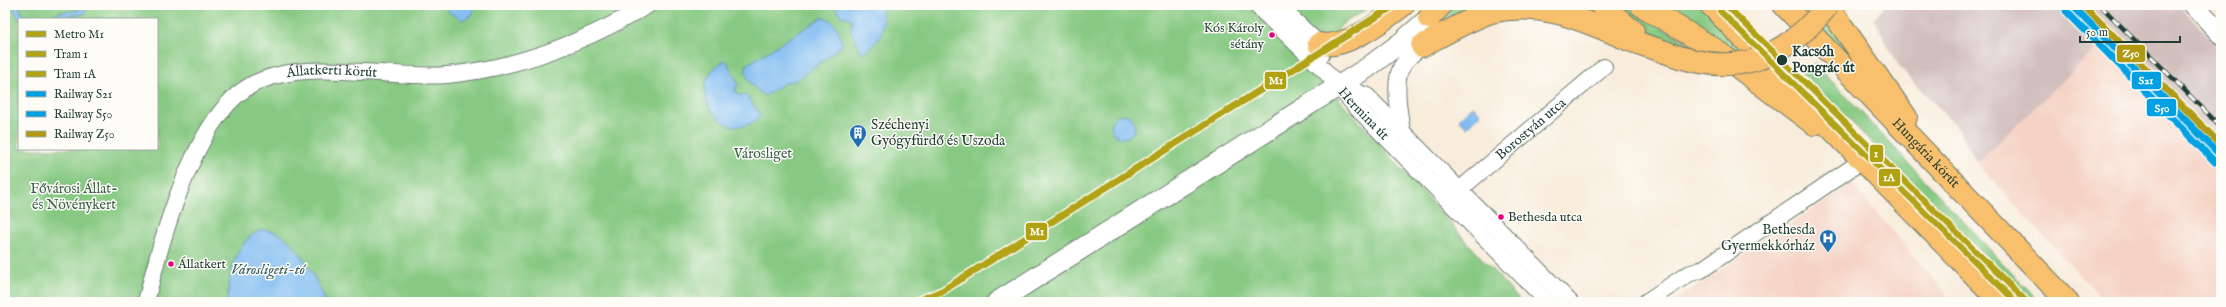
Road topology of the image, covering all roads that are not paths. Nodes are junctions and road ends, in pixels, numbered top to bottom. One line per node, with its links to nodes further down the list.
1 (648, 5): 24 (street, Állatkerti körút)
2 (1256, 5): 18 (street)
3 (1278, 5): 13 (street)
4 (1403, 5): 13 (main road)
5 (1601, 5): 15 (main road)
6 (1641, 5): 21 (main road)
7 (1711, 5): 21 (main road)
8 (1784, 5): 22 (main road, Hungária körút)
9 (1827, 5): 15 (main road, bridge); 22 (main road)
10 (2194, 5): 12 (street)
11 (1435, 12): 17 (street)
12 (2221, 34)
13 (1319, 44): 18 (street)
14 (1422, 46): 15 (main road); 17 (street); 20 (street)
15 (1665, 52)
16 (1604, 67): 23 (street, Borostyán utca)
17 (1367, 68): 19 (street)
18 (1324, 70): 19 (street)
19 (1337, 85): 20 (street, Hermina út); 23 (street, Hermina út); 25 (street)
20 (1402, 130): 23 (street, Hermina út)
21 (1859, 155): 28 (street); 29 (main road)
22 (1953, 182): 30 (main road, Hungária körút)
23 (1453, 196): 26 (street, Hermina út); 27 (street, Hermina út)
24 (146, 302)
25 (997, 302)
26 (1548, 302)
27 (1570, 302)
28 (1646, 302)
29 (2001, 302)
30 (2068, 302)

